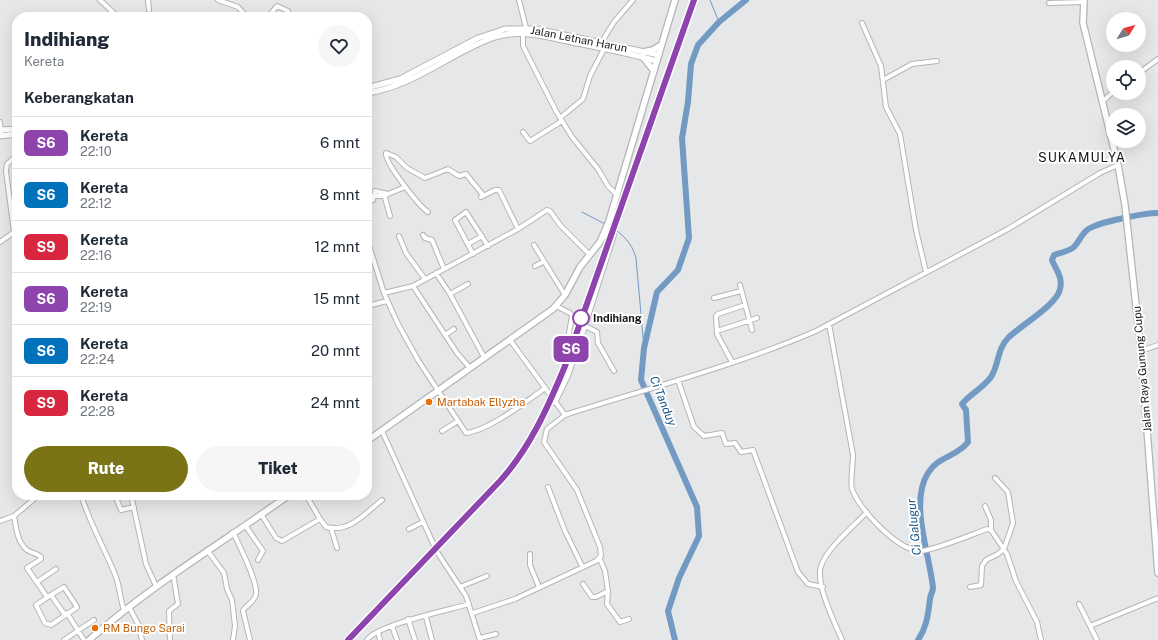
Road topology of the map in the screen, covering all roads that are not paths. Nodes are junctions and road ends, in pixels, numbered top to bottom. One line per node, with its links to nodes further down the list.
1 (100, 0): 11 (street)
2 (148, 0): 9 (street)
3 (218, 0): 12 (street)
4 (520, 0): 15 (street)
5 (633, 0): 17 (street)
6 (675, 0): 18 (highway)
7 (1084, 1): 8 (street); 31 (highway, Jalan Raya Gunung Cupu)
8 (1049, 3)
9 (149, 10)
10 (288, 11): 13 (street)
11 (113, 12)
12 (243, 12)
13 (272, 12)
14 (862, 23): 26 (street)
15 (524, 31): 16 (main road, Jalan Letnan Harun); 28 (main road, Jalan Letnan Harun); 32 (street)
16 (550, 35): 17 (main road, Jalan Letnan Harun); 19 (main road, Jalan Letnan Harun)
17 (601, 43): 20 (main road, Jalan Letnan Harun)
18 (661, 45): 20 (highway); 21 (highway)
19 (604, 49): 20 (main road, Jalan Letnan Harun); 32 (street)
20 (643, 54): 21 (main road, Jalan Letnan Harun); 25 (highway)
21 (658, 58): 25 (highway)
22 (1158, 60): 24 (street)
23 (937, 61): 26 (street)
24 (1146, 68)
25 (654, 71): 42 (highway)
26 (883, 80): 64 (street)
27 (372, 88): 28 (main road, Jalan Letnan Harun)
28 (380, 88): 29 (main road, Jalan Letnan Harun)
29 (372, 91)
30 (1106, 98): 31 (street)
31 (1102, 102): 39 (highway, Jalan Raya Gunung Cupu)
32 (561, 119): 35 (street); 42 (street)
33 (0, 122): 36 (street)
34 (12, 130): 36 (main road)
35 (523, 132)
36 (0, 133): 37 (main road)
37 (12, 134)
38 (12, 160): 44 (street)
39 (1118, 165): 64 (street); 90 (highway, Jalan Raya Gunung Cupu)
40 (405, 187): 41 (street); 46 (street); 48 (street)
41 (385, 195): 43 (street); 47 (street)
42 (617, 195): 53 (highway)
43 (373, 198)
44 (11, 206): 45 (street)
45 (12, 211)
46 (428, 212)
47 (390, 216)
48 (518, 229): 57 (street); 60 (street)
49 (12, 234): 54 (street)
50 (423, 235): 63 (street)
51 (399, 236): 66 (street)
52 (482, 236): 55 (street); 55 (street); 57 (street)
53 (602, 237): 60 (highway); 82 (street)
54 (0, 242)
55 (468, 244): 58 (street)
56 (534, 245): 61 (street)
57 (488, 246): 58 (street)
58 (473, 254): 63 (street)
59 (372, 255): 71 (street)
60 (590, 255): 73 (highway)
61 (543, 262): 62 (street); 73 (street)
62 (535, 266)
63 (444, 269): 65 (street)
64 (926, 272): 81 (street)
65 (436, 273): 66 (street); 72 (street)
66 (425, 279): 69 (street)
67 (468, 284): 72 (street)
68 (740, 285): 70 (street)
69 (413, 286): 71 (street); 86 (street)
70 (741, 291): 74 (street); 77 (street)
71 (384, 293): 75 (street)
72 (450, 294): 91 (street)
73 (566, 295): 78 (highway)
74 (714, 298)
75 (387, 301): 76 (street); 97 (street)
76 (372, 305)
77 (745, 305): 80 (street); 85 (street)
78 (556, 306): 87 (highway); 89 (street)
79 (757, 318): 80 (street)
80 (750, 320): 84 (street); 85 (street)
81 (829, 324): 92 (street); 115 (street)
82 (585, 326): 94 (street); 98 (street)
83 (454, 329): 86 (street)
84 (752, 330)
85 (717, 331): 92 (street)
86 (445, 335): 93 (street)
87 (510, 340): 91 (highway); 96 (street)
88 (1158, 345): 90 (street)
89 (566, 350)
90 (1141, 352): 134 (highway, Jalan Raya Gunung Cupu)
91 (484, 357): 93 (highway)
92 (732, 362): 95 (street)
93 (470, 368): 97 (highway)
94 (614, 371)
95 (678, 380): 99 (street); 142 (street)
96 (544, 389): 98 (street); 100 (street)
97 (438, 390): 100 (street); 101 (highway)
98 (555, 403): 99 (street)
99 (565, 415): 130 (street)
100 (458, 421): 102 (street)
101 (382, 431): 103 (highway); 120 (street)
102 (442, 431)
103 (372, 438)
104 (995, 478): 127 (street)
105 (548, 487): 132 (street)
106 (33, 500): 117 (street)
107 (83, 500): 150 (street)
108 (117, 500): 114 (street)
109 (132, 500): 114 (street)
110 (278, 500): 116 (highway)
111 (309, 500): 118 (street)
112 (382, 500): 122 (street)
113 (985, 506): 124 (street)
114 (134, 507): 139 (street)
115 (866, 512): 124 (street); 142 (street)
116 (261, 514): 118 (street); 121 (highway)
117 (14, 516): 119 (street); 137 (street)
118 (320, 519): 122 (street)
119 (0, 521)
120 (423, 522): 123 (street); 140 (street)
121 (245, 525): 125 (highway); 131 (street)
122 (331, 528): 126 (street)
123 (409, 529)
124 (991, 530): 127 (street)
125 (233, 532): 128 (highway); 169 (street)
126 (337, 548)
127 (1004, 549): 143 (street); 176 (street)
128 (207, 550): 135 (highway); 168 (street)
129 (530, 554): 141 (street)
130 (600, 559): 132 (street); 144 (street)
131 (258, 560)
132 (582, 566): 141 (street)
133 (56, 569): 137 (street)
134 (1158, 573)
135 (173, 574): 139 (highway); 167 (street)
136 (486, 576): 140 (street)
137 (36, 582): 146 (street)
138 (583, 584): 144 (street)
139 (156, 586): 150 (highway)
140 (460, 587): 148 (street)
141 (539, 587): 151 (street)
142 (823, 587): 175 (street)
143 (970, 588)
144 (608, 591): 154 (street)
145 (51, 594): 146 (street); 152 (street); 152 (street)
146 (47, 597): 152 (street)
147 (1158, 598): 158 (street)
148 (470, 604): 151 (street); 153 (street)
149 (1079, 604): 158 (street)
150 (126, 608): 165 (highway); 166 (street)
151 (473, 613): 162 (street)
152 (66, 614): 159 (street)
153 (426, 617): 156 (street); 174 (street)
154 (630, 619)
155 (94, 620): 159 (street)
156 (408, 620): 157 (street); 173 (street)
157 (392, 626): 160 (street); 172 (street)
158 (1090, 626): 177 (street)
159 (78, 630): 163 (street); 164 (street)
160 (378, 632): 170 (street); 171 (street)
161 (496, 634): 162 (street)
162 (480, 639)
163 (64, 640)
164 (84, 640)
165 (89, 640)
166 (142, 640)
167 (170, 640)
168 (233, 640)
169 (250, 640)
170 (367, 640)
171 (380, 640)
172 (397, 640)
173 (415, 640)
174 (432, 640)
175 (842, 640)
176 (1041, 640)
177 (1097, 640)

